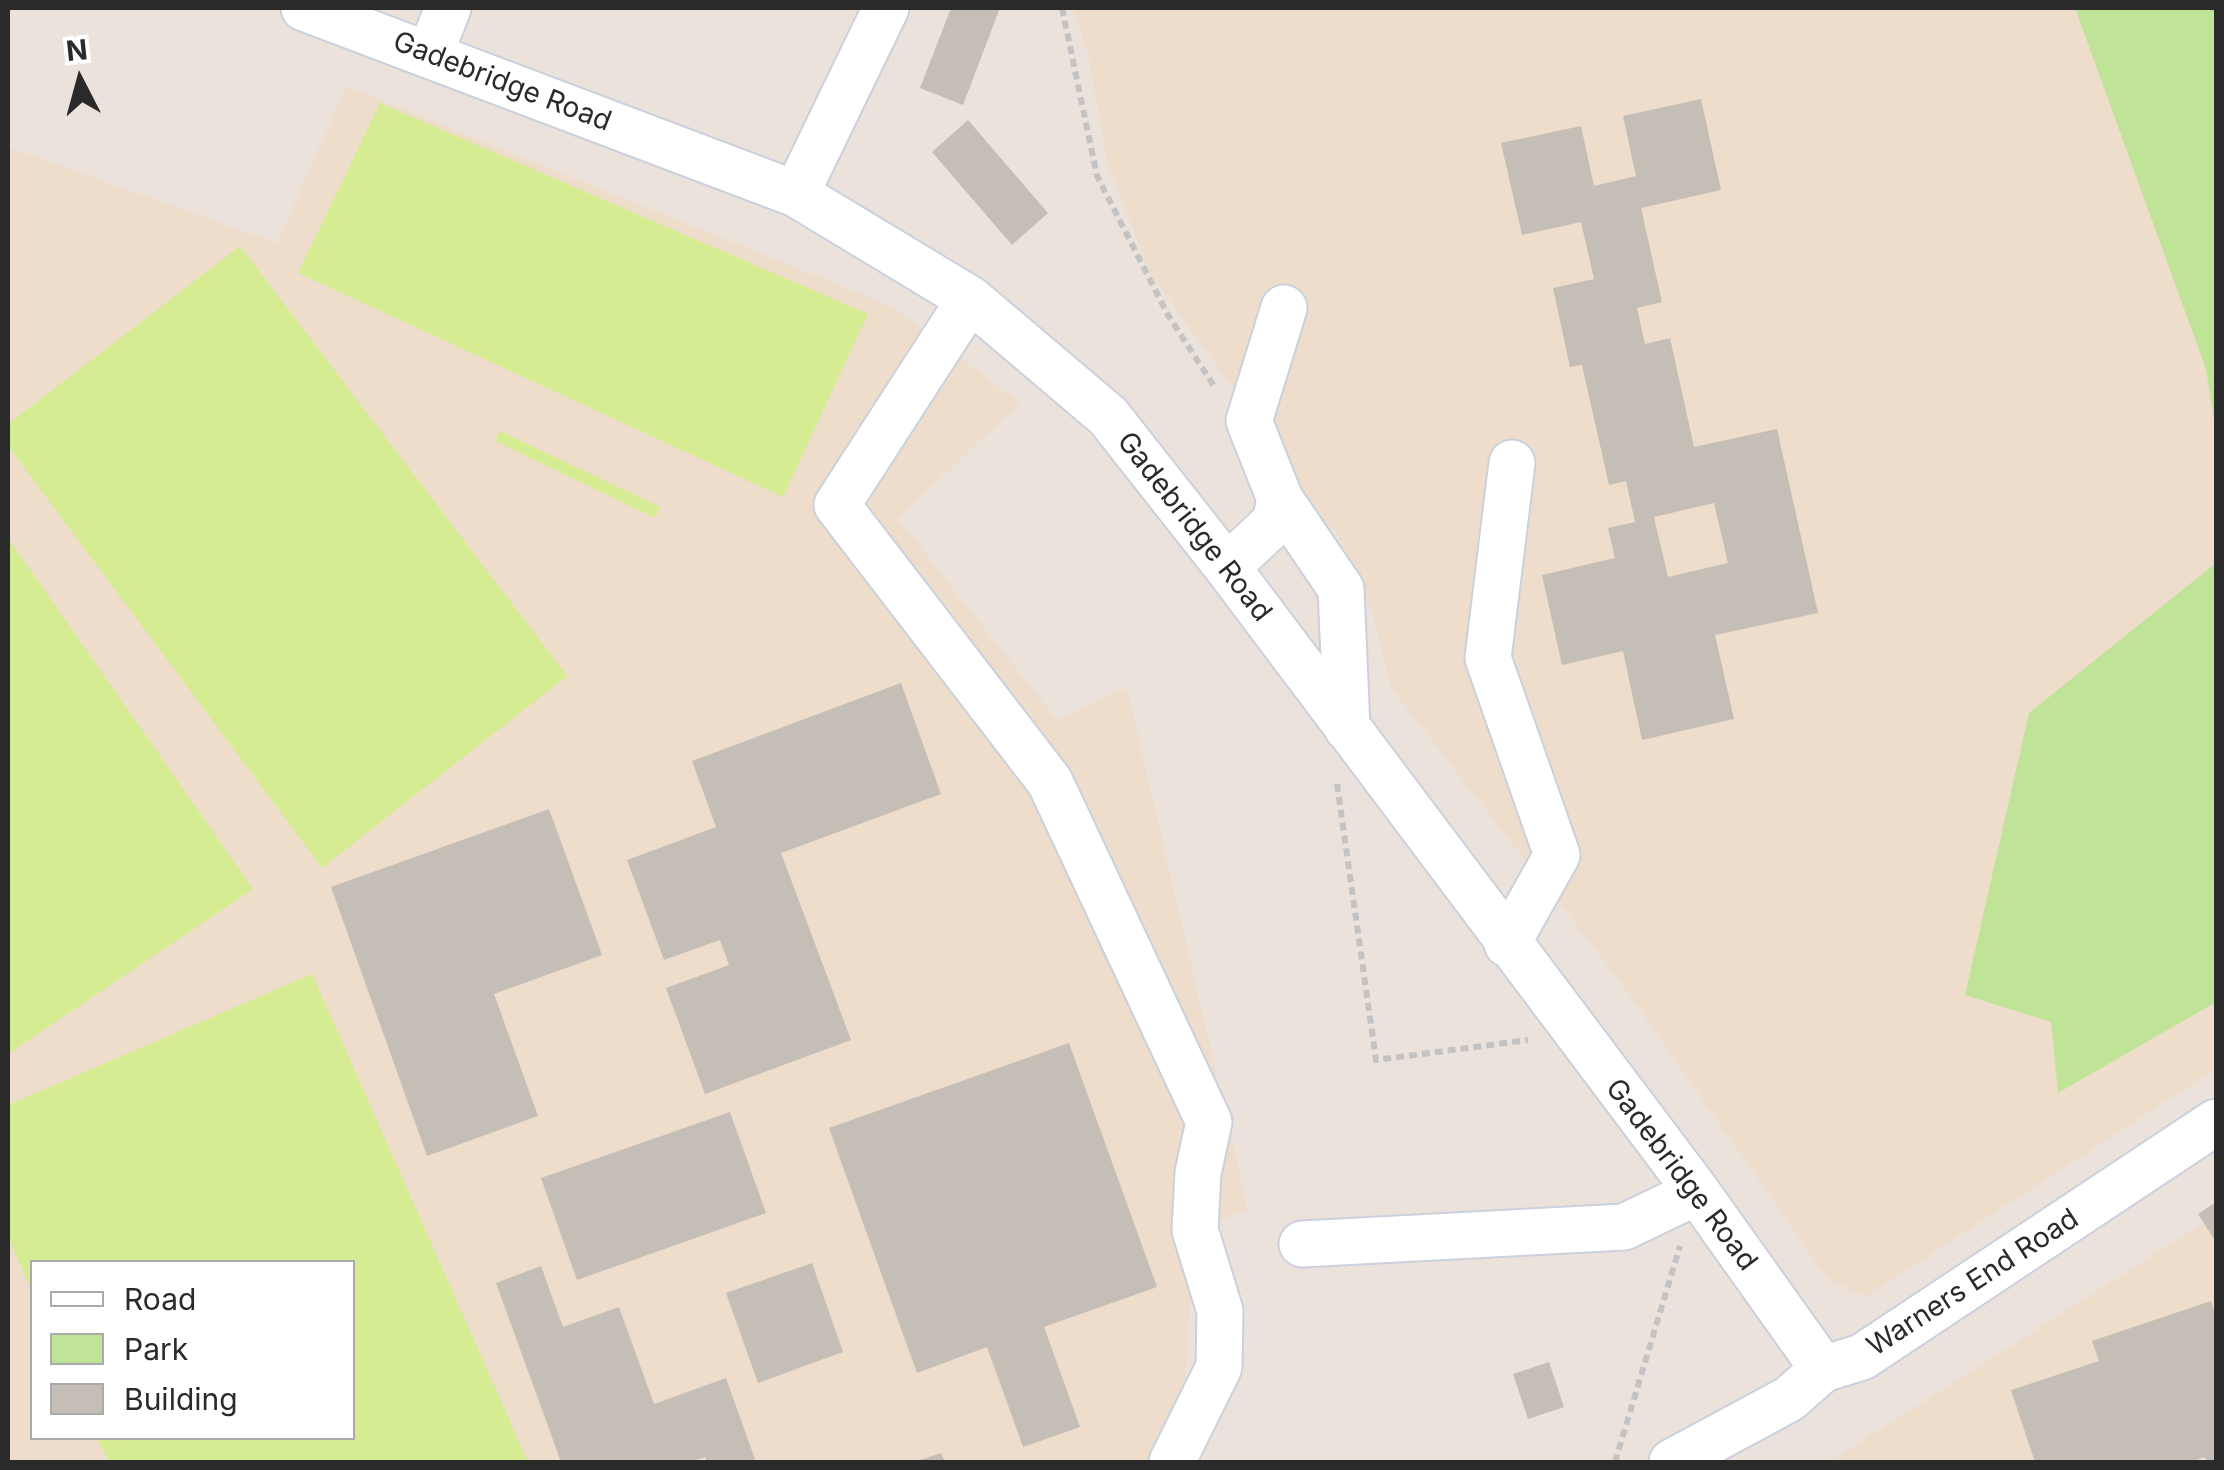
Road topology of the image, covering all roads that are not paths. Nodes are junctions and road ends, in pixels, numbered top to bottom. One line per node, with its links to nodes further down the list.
1 (304, 8): 4 (street, Gadebridge Road)
2 (448, 8): 4 (street)
3 (886, 8): 5 (street)
4 (430, 54): 5 (street, Gadebridge Road)
5 (796, 194): 6 (street, Gadebridge Road)
6 (970, 300): 10 (street, Gadebridge Road); 17 (street)
7 (1284, 308): 9 (street)
8 (1512, 462): 12 (street)
9 (1280, 499): 10 (street); 11 (street)
10 (1227, 567): 11 (street, Gadebridge Road)
11 (1349, 731): 12 (street, Gadebridge Road)
12 (1507, 944): 14 (street, Gadebridge Road)
13 (2216, 1122): 16 (street, Warners End Road)
14 (1696, 1192): 15 (street); 16 (street, Gadebridge Road)
15 (1302, 1244)
16 (1823, 1369): 18 (street, Warners End Road)
17 (1172, 1462)
18 (1672, 1462)

